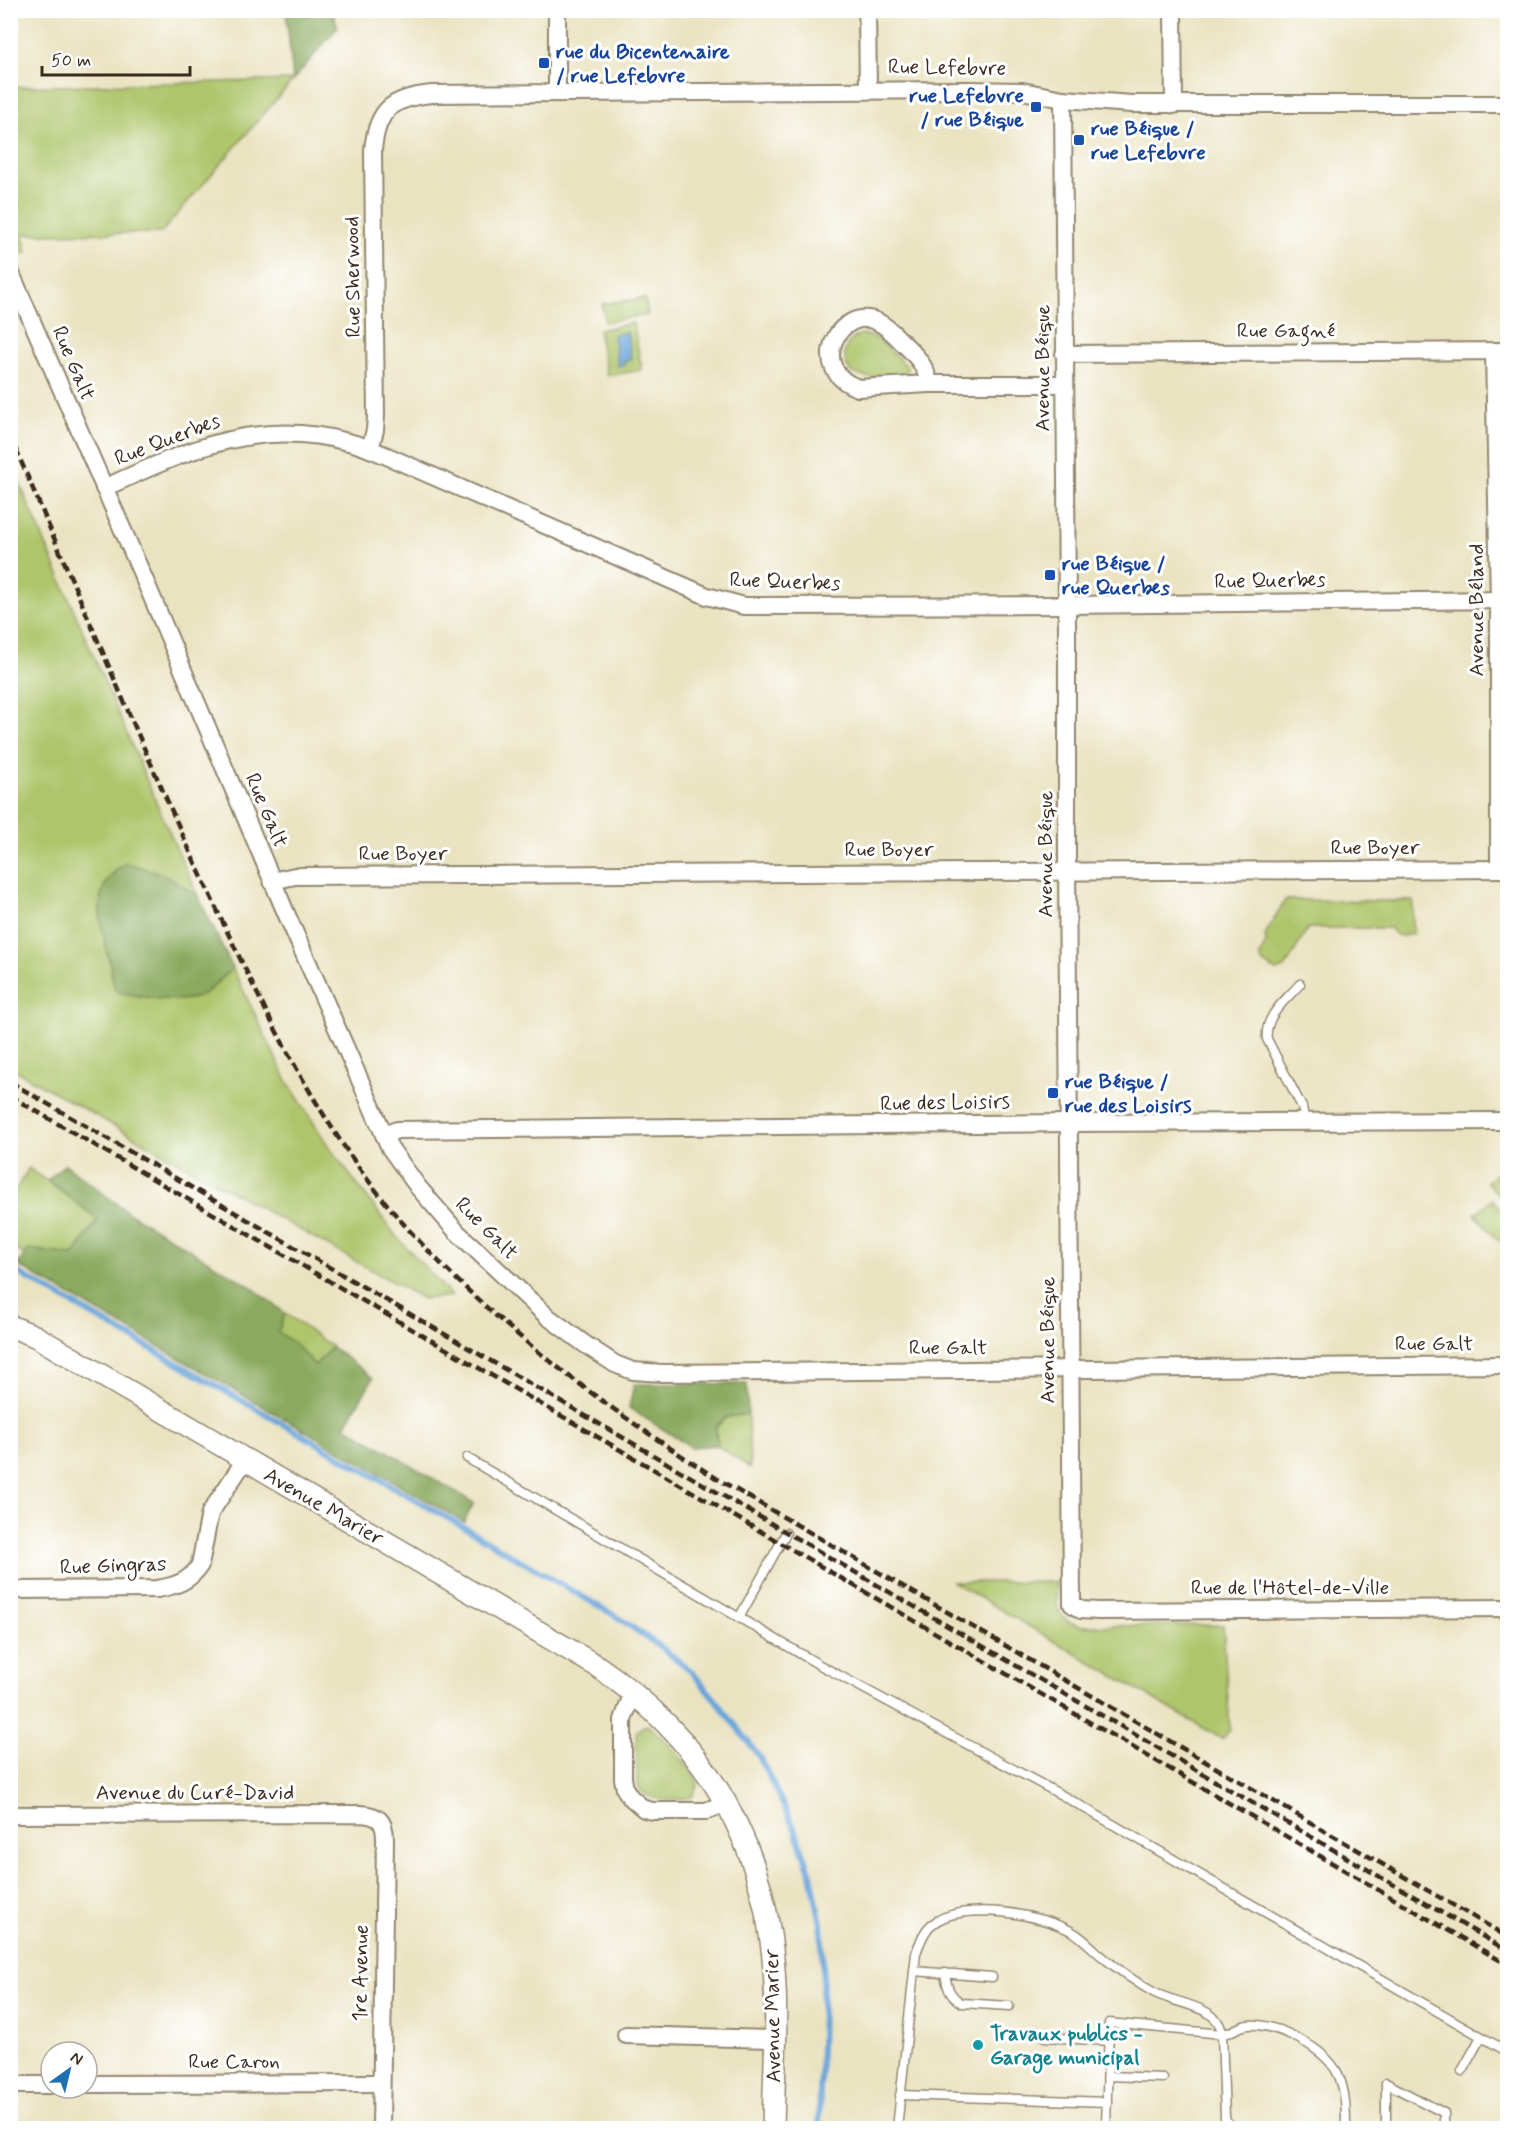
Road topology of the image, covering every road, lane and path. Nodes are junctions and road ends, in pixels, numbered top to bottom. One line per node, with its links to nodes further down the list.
1 (557, 10): 5 (street)
2 (867, 10): 4 (street)
3 (1173, 10): 8 (street)
4 (868, 89): 5 (street, Rue Lefebvre); 6 (street, Rue Lefebvre)
5 (557, 93): 9 (street, Rue Lefebvre)
6 (1063, 99): 8 (street, Rue Lefebvre); 12 (street, Avenue Béique)
7 (1508, 104): 8 (street, Rue Lefebvre)
8 (1174, 105)
9 (389, 107): 15 (street, Rue Sherwood)
10 (10, 271): 16 (street, Rue Galt)
11 (1501, 351): 12 (street, Rue Gagné); 17 (street, Avenue Béland)
12 (1064, 354): 14 (street, Avenue Béique)
13 (928, 384): 13 (street); 14 (street)
14 (1064, 384): 18 (street, Avenue Béique)
15 (370, 449): 16 (street, Rue Querbes); 18 (street, Rue Querbes)
16 (104, 488): 21 (street, Rue Galt)
17 (1503, 600): 18 (street, Rue Querbes); 19 (street, Avenue Béland)
18 (1067, 605): 20 (street, Avenue Béique)
19 (1503, 869): 20 (street, Rue Boyer)
20 (1067, 871): 21 (street, Rue Boyer); 25 (street, Avenue Béique)
21 (272, 881): 26 (street, Rue Galt)
22 (1300, 984): 24 (lane)
23 (1508, 1121): 24 (street, Rue des Loisirs)
24 (1305, 1122): 25 (street, Rue des Loisirs)
25 (1069, 1123): 26 (street, Rue des Loisirs); 29 (street, Avenue Béique)
26 (384, 1135): 29 (street, Rue Galt)
27 (10, 1326): 31 (street, Avenue Marier)
28 (1508, 1365): 29 (street, Rue Galt)
29 (1069, 1369): 34 (street, Avenue Béique)
30 (467, 1458): 36 (lane)
31 (245, 1460): 33 (street, Rue Gingras); 37 (street, Avenue Marier)
32 (786, 1533): 36 (lane)
33 (10, 1590)
34 (1074, 1607): 35 (street, Rue de l'Hôtel-de-Ville)
35 (1508, 1608)
36 (738, 1618): 48 (lane)
37 (633, 1692): 38 (street, Avenue Marier); 38 (street)
38 (726, 1803): 49 (street, Avenue Marier)
39 (10, 1815): 40 (street, Avenue du Curé-David)
40 (379, 1819): 55 (street, 1re Avenue)
41 (914, 1971): 42 (lane); 45 (lane); 59 (lane)
42 (945, 1973): 43 (lane); 44 (lane)
43 (993, 1977)
44 (1009, 2006)
45 (1222, 2034): 50 (lane); 65 (lane); 66 (lane)
46 (626, 2035): 49 (street)
47 (1045, 2037): 50 (lane)
48 (1481, 2037): 51 (lane); 52 (lane)
49 (774, 2039): 62 (street, Avenue Marier)
50 (1109, 2041): 53 (lane)
51 (1508, 2052)
52 (1462, 2071)
53 (1108, 2076): 54 (lane); 60 (lane)
54 (1163, 2078)
55 (381, 2083): 56 (street, Rue Caron); 61 (street, 1re Avenue)
56 (99, 2084)
57 (10, 2085): 58 (street)
58 (39, 2085)
59 (900, 2095): 60 (lane); 63 (lane)
60 (1107, 2102): 64 (lane)
61 (381, 2128)
62 (773, 2128)
63 (897, 2128)
64 (1106, 2128)
65 (1232, 2128)
66 (1346, 2128)
67 (1386, 2128): 68 (lane)
68 (1444, 2128)

